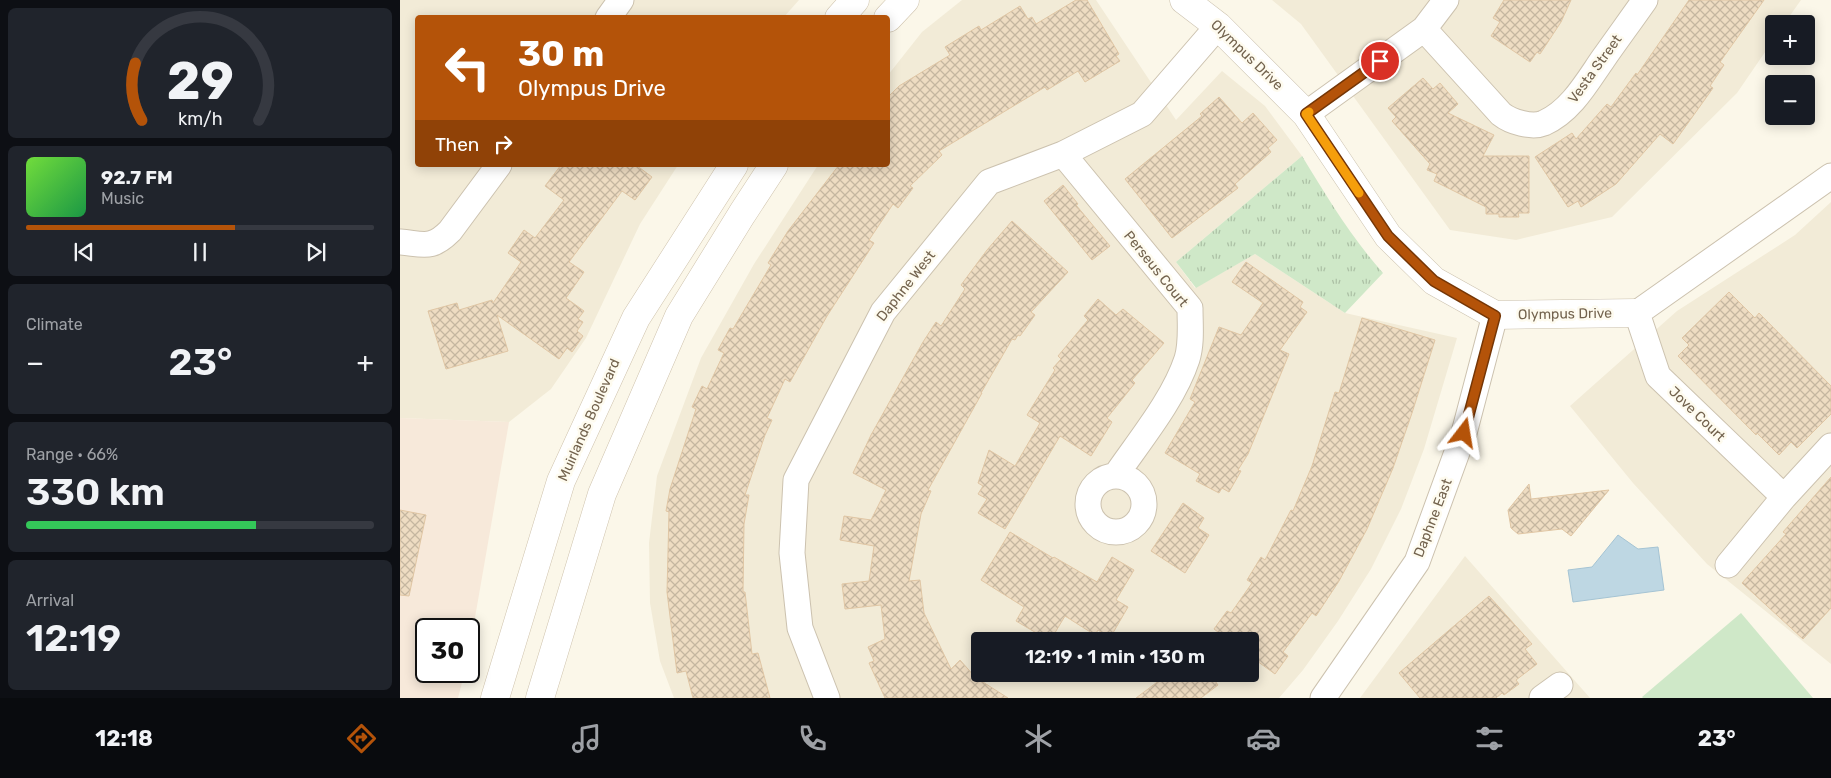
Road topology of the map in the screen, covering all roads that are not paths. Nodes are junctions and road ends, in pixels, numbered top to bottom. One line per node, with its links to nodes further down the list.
1 (621, 0): 7 (street)
2 (856, 0): 8 (main road)
3 (905, 0): 9 (main road)
4 (1184, 0): 10 (main road, Olympus Drive)
5 (1446, 0): 11 (street)
6 (1645, 0): 11 (street, Vesta Street)
7 (610, 15)
8 (843, 15)
9 (890, 16)
10 (1218, 26): 12 (main road, Olympus Drive); 13 (street, Daphne West)
11 (1424, 29): 12 (street)
12 (1306, 114): 20 (main road, Olympus Drive)
13 (1062, 154): 22 (street, Perseus Court); 27 (street, Daphne West)
14 (497, 167): 18 (street)
15 (733, 167): 25 (main road, Muirlands Boulevard)
16 (773, 167): 26 (main road)
17 (1831, 176): 19 (street)
18 (400, 242)
19 (1637, 313): 20 (main road, Olympus Drive); 23 (street, Jove Court)
20 (1495, 316): 28 (street, Daphne East)
21 (1831, 446): 23 (street)
22 (1116, 475)
23 (1784, 497): 24 (street)
24 (1728, 565)
25 (495, 698)
26 (540, 698)
27 (826, 698)
28 (1323, 698)

